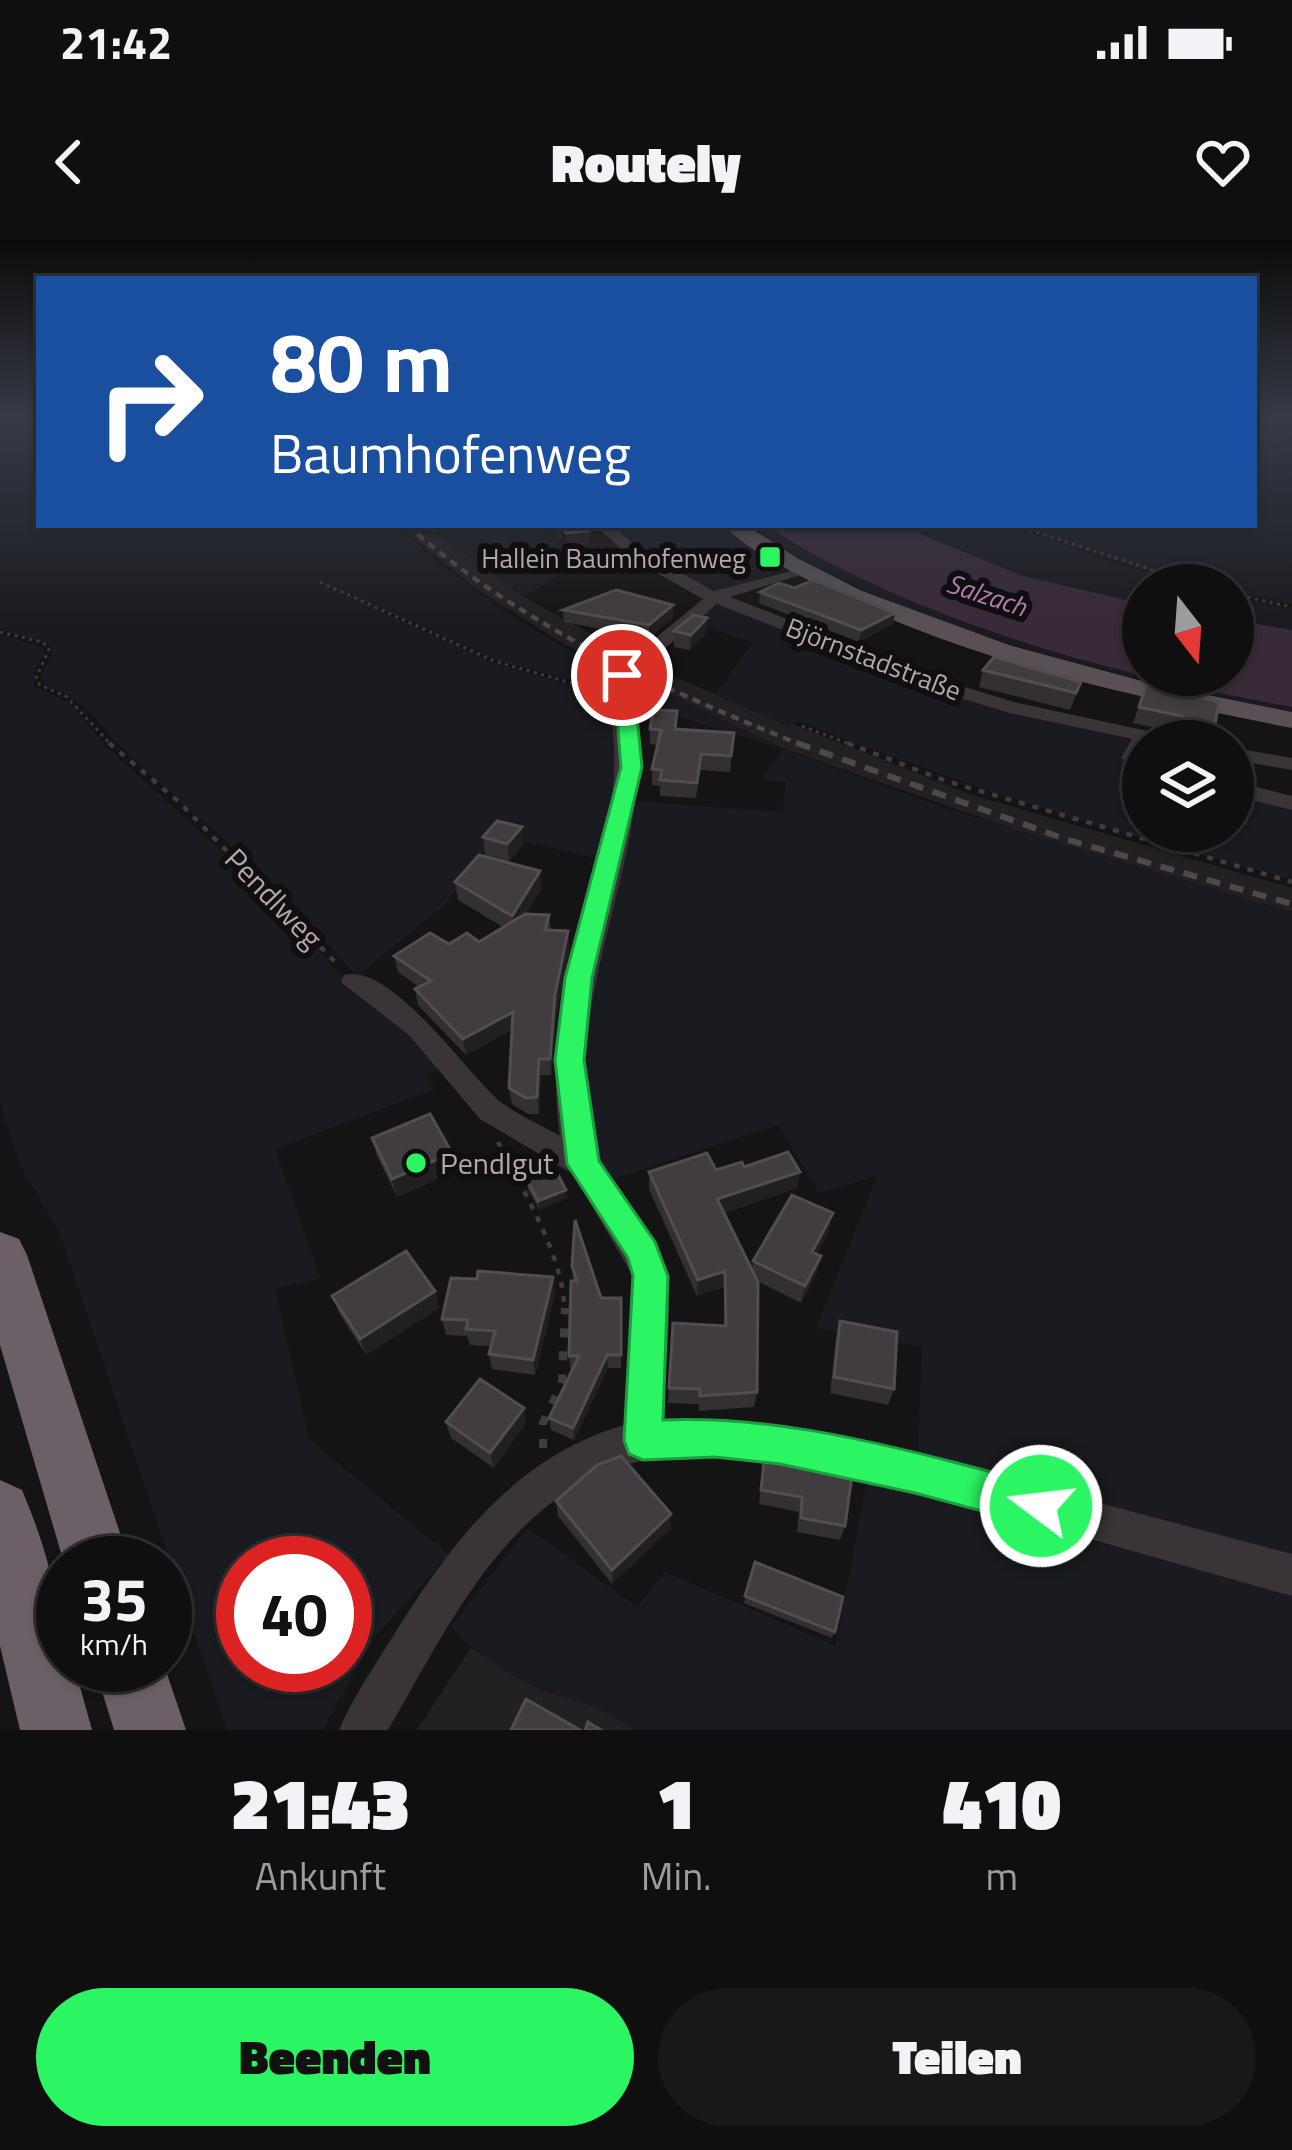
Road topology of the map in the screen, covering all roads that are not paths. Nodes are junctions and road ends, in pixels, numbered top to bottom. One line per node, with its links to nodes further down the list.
1 (605, 528): 4 (street, Björnstadstraße)
2 (738, 528): 3 (main road)
3 (804, 569): 4 (street); 5 (main road)
4 (717, 596): 6 (street, Björnstadstraße); 12 (street)
5 (1292, 720)
6 (1122, 731)
7 (1254, 758): 8 (street)
8 (1292, 764)
9 (1254, 793): 10 (street)
10 (1292, 803)
11 (354, 982): 12 (street)
12 (583, 1164): 14 (street)
13 (0, 1255): 16 (highway)
14 (643, 1440): 17 (street); 21 (street)
15 (0, 1512): 19 (highway)
16 (88, 1536)
17 (1292, 1575)
18 (138, 1692): 20 (highway)
19 (56, 1730)
20 (150, 1730)
21 (362, 1730)

